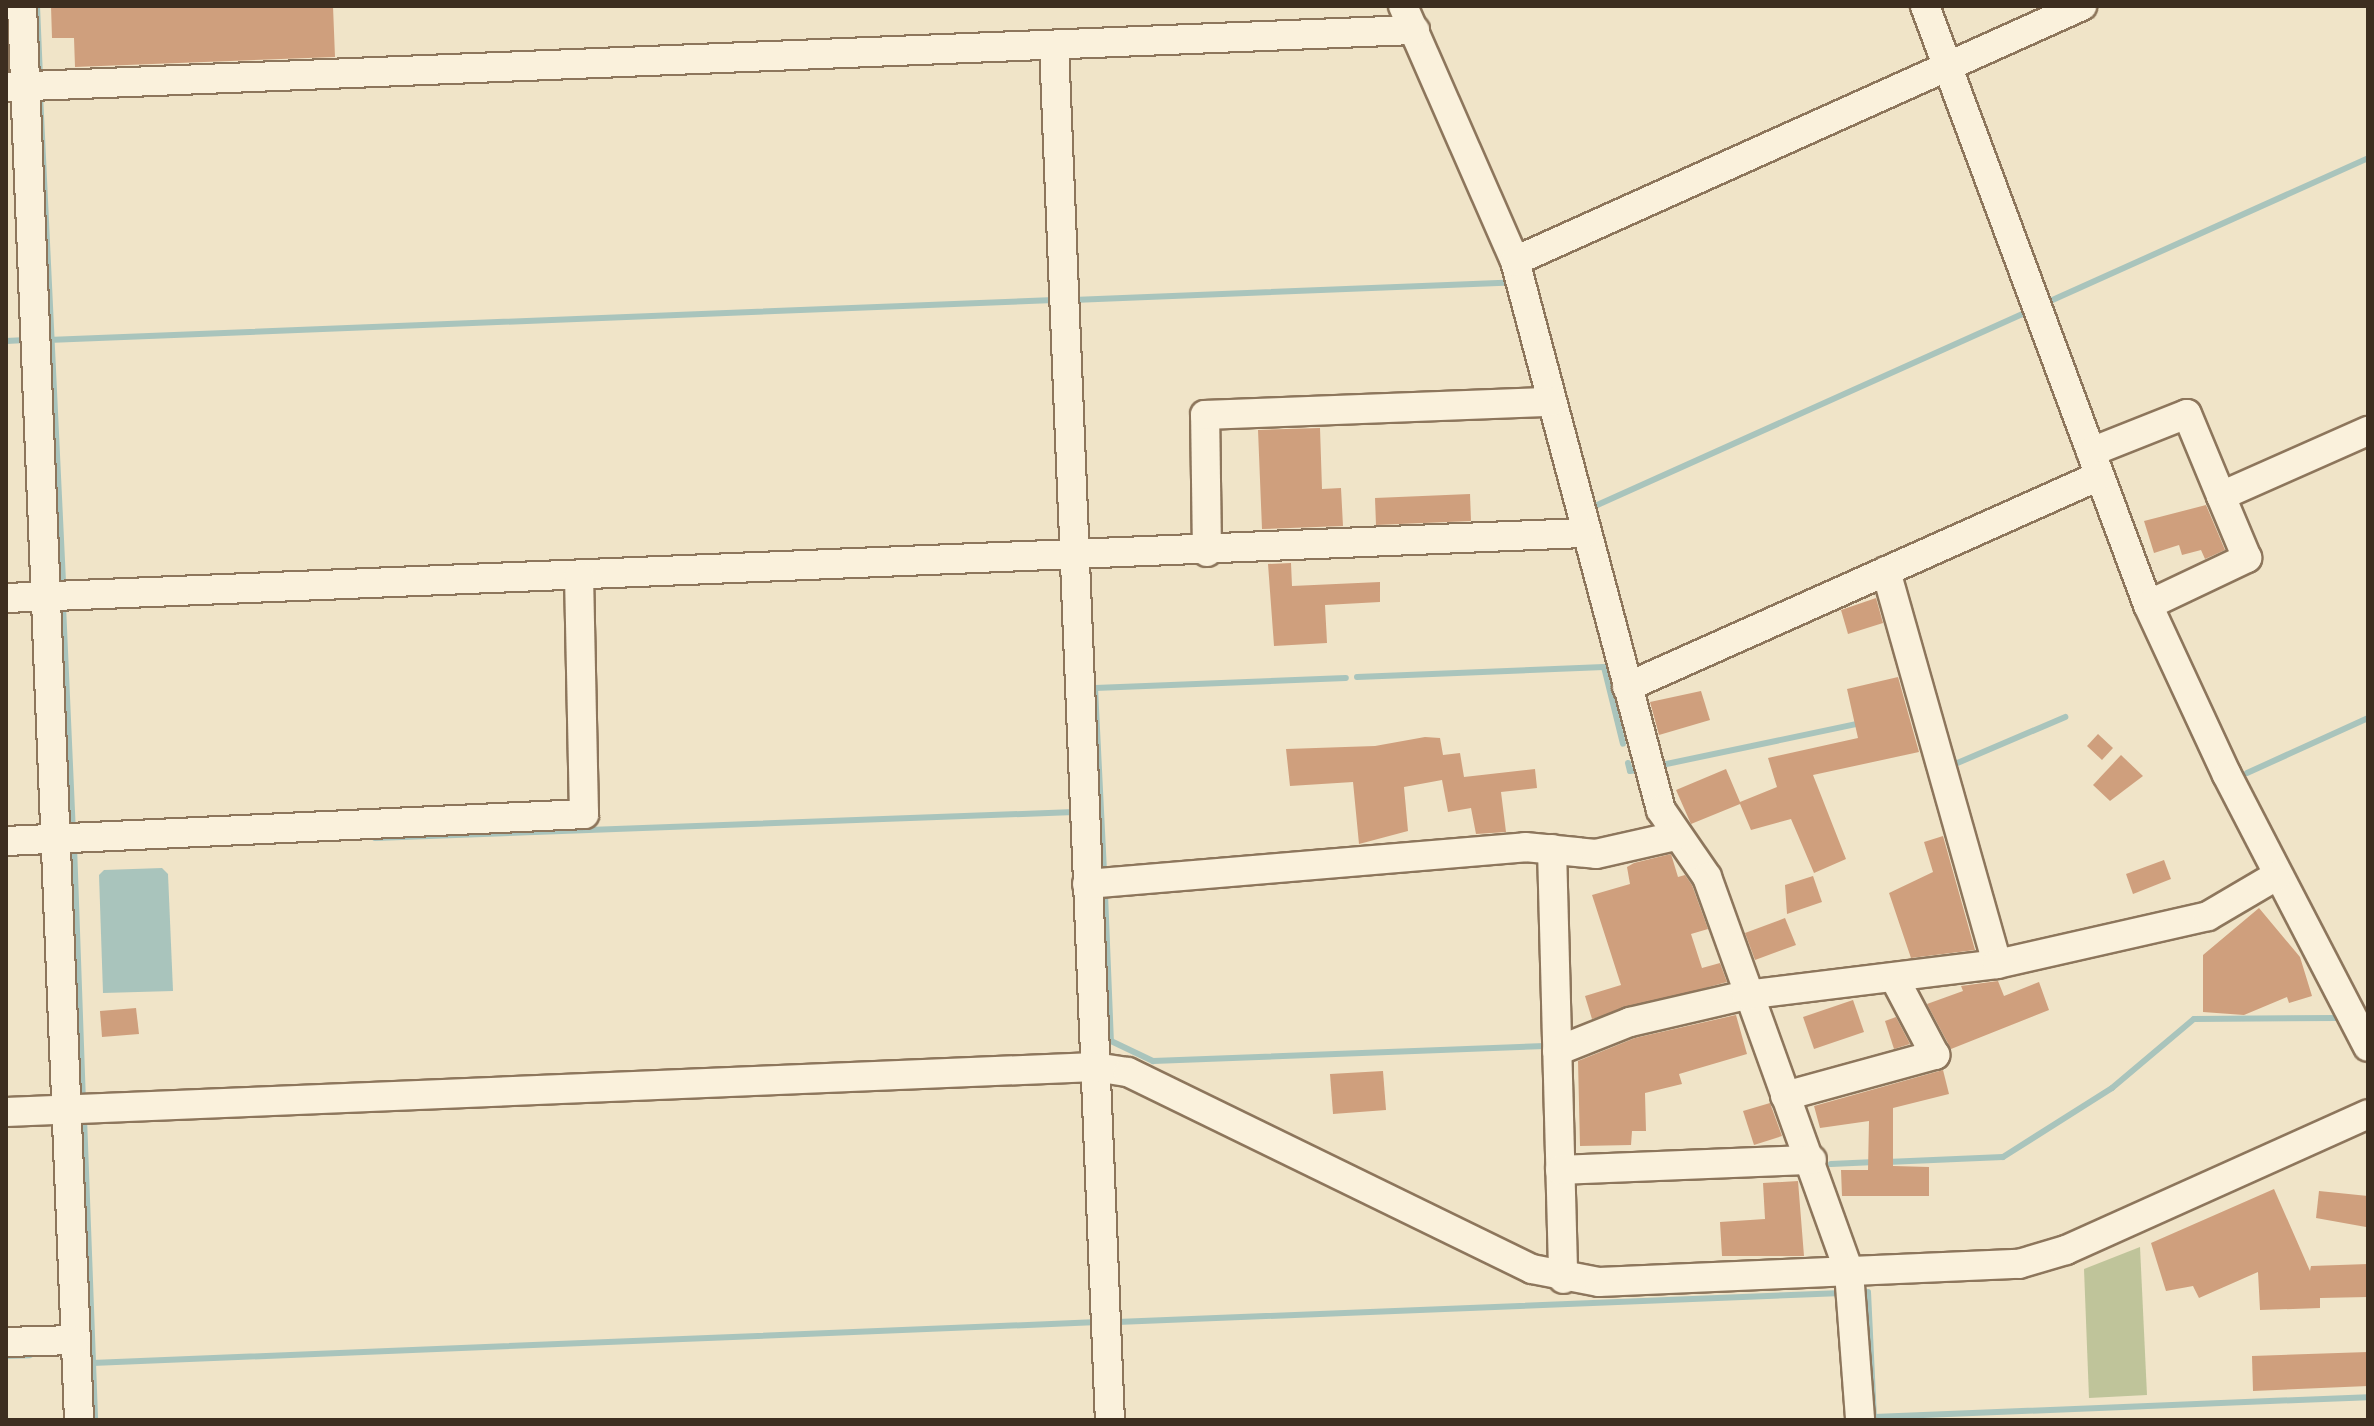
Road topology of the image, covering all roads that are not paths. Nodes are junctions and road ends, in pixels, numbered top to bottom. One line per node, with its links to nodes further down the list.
1 (22, 6): 7 (street)
2 (1925, 6): 6 (street)
3 (2082, 6): 6 (street)
4 (1409, 18): 5 (street); 8 (street)
5 (1054, 46): 7 (street); 15 (street)
6 (1951, 65): 8 (street); 11 (street)
7 (27, 86): 18 (street)
8 (1515, 261): 9 (street)
9 (1551, 402): 13 (street); 14 (street)
10 (2368, 431): 12 (street)
11 (2095, 464): 12 (street); 16 (street); 20 (street)
12 (2221, 496): 20 (street)
13 (1585, 533): 14 (street); 21 (street)
14 (1207, 552): 15 (street)
15 (1074, 558): 17 (street); 27 (street)
16 (1886, 571): 21 (street); 28 (street)
17 (579, 576): 18 (street); 23 (street)
18 (57, 596): 19 (street); 23 (street)
19 (6, 598)
20 (2148, 605): 26 (street)
21 (1627, 687): 22 (street)
22 (1675, 836): 25 (street); 30 (street)
23 (67, 839): 24 (street); 36 (street)
24 (6, 841)
25 (1552, 849): 27 (street); 33 (street)
26 (2278, 875): 28 (street); 31 (street)
27 (1087, 884): 34 (street)
28 (1997, 964): 29 (street)
29 (1896, 981): 30 (street); 35 (street)
30 (1746, 995): 33 (street); 35 (street)
31 (2359, 1007): 32 (street)
32 (2368, 1047)
33 (1557, 1051): 40 (street)
34 (1095, 1067): 36 (street); 42 (street); 46 (street)
35 (1785, 1096): 39 (street)
36 (77, 1109): 37 (street); 44 (street)
37 (6, 1112)
38 (2368, 1114): 41 (street)
39 (1812, 1160): 40 (street); 41 (street)
40 (1560, 1170): 42 (street)
41 (1849, 1272): 42 (street); 47 (street)
42 (1563, 1279)
43 (6, 1342): 44 (street)
44 (76, 1349): 45 (street)
45 (79, 1420)
46 (1110, 1420)
47 (1860, 1420)

